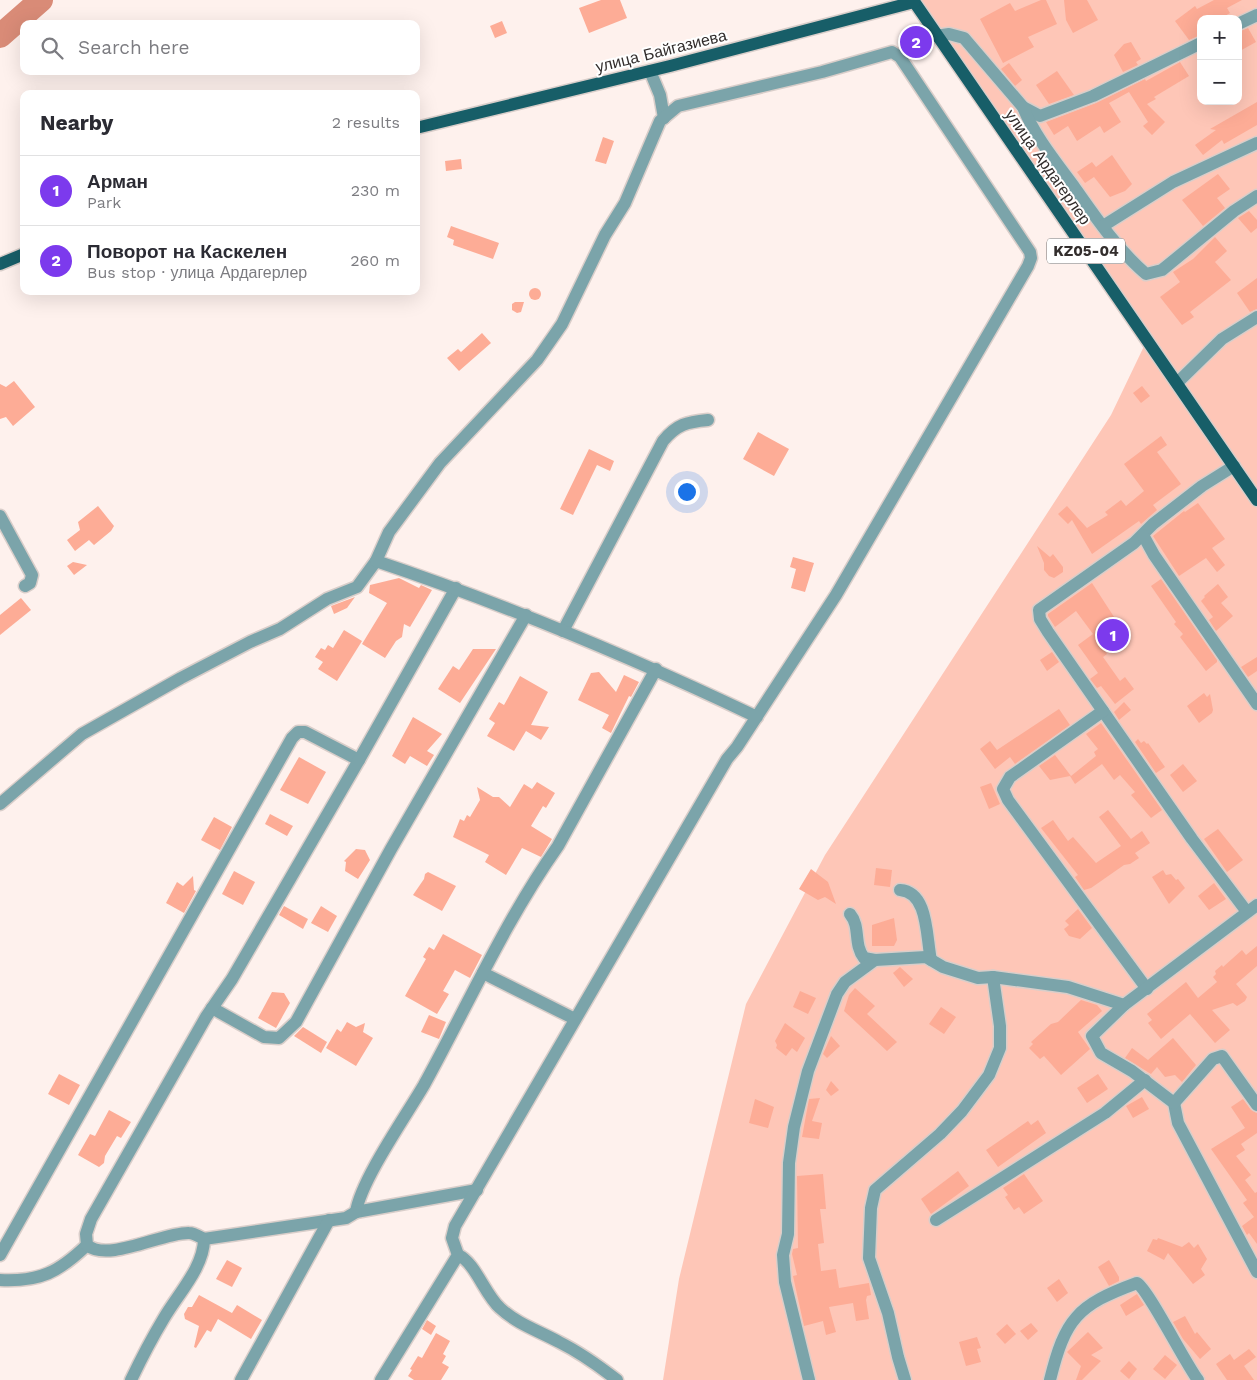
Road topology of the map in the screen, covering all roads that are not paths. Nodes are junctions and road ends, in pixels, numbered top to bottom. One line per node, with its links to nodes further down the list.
1 (915, 1): 4 (main road, улица Ардагерлер / KZ05-04); 6 (main road, улица Байгазиева)
2 (1257, 15): 3 (street)
3 (1242, 22)
4 (936, 36): 7 (street); 16 (main road, улица Ардагерлер / KZ05-04)
5 (1197, 45): 7 (street)
6 (650, 70): 8 (street); 9 (main road, улица Байгазиева)
7 (1023, 107): 12 (street)
8 (664, 118): 22 (street); 30 (street)
9 (420, 127)
10 (1257, 144): 12 (street)
11 (1257, 196): 12 (street)
12 (1104, 226)
13 (20, 256): 14 (main road)
14 (0, 264)
15 (1257, 317): 16 (street)
16 (1176, 383): 18 (main road, улица Ардагерлер / KZ05-04)
17 (708, 420): 26 (street)
18 (1234, 466): 19 (main road, улица Ардагерлер / KZ05-04); 21 (street)
19 (1257, 500)
20 (0, 516): 23 (street)
21 (1143, 535): 28 (street); 29 (street)
22 (376, 561): 24 (street); 32 (street)
23 (25, 586)
24 (456, 588): 25 (street); 31 (street)
25 (526, 615): 26 (street); 42 (street)
26 (563, 631): 27 (street)
27 (656, 669): 30 (street); 38 (street)
28 (1257, 704)
29 (1103, 711): 34 (street); 40 (street)
30 (757, 716): 43 (street)
31 (359, 760): 42 (street); 53 (street)
32 (0, 804)
33 (900, 890): 37 (street)
34 (1252, 908): 40 (street)
35 (850, 914): 36 (street)
36 (876, 960): 37 (street); 61 (street)
37 (931, 960): 39 (street)
38 (483, 973): 43 (street); 48 (street)
39 (992, 977): 41 (street); 62 (street)
40 (1147, 989): 41 (street)
41 (1124, 1005): 44 (street)
42 (212, 1008): 52 (street)
43 (575, 1019): 47 (street)
44 (1145, 1080): 45 (street); 50 (street)
45 (1174, 1103): 46 (street); 55 (street)
46 (1257, 1105)
47 (477, 1190): 48 (street); 54 (street)
48 (356, 1212): 49 (street)
49 (329, 1220): 51 (street); 58 (street)
50 (936, 1220)
51 (204, 1238): 52 (street); 57 (street)
52 (87, 1245): 56 (street)
53 (0, 1255)
54 (458, 1255): 59 (street); 60 (street)
55 (1257, 1272)
56 (0, 1280)
57 (131, 1380)
58 (241, 1380)
59 (381, 1380)
60 (617, 1380)
61 (809, 1380)
62 (906, 1380)
63 (1050, 1380): 64 (street)
64 (1198, 1380)

